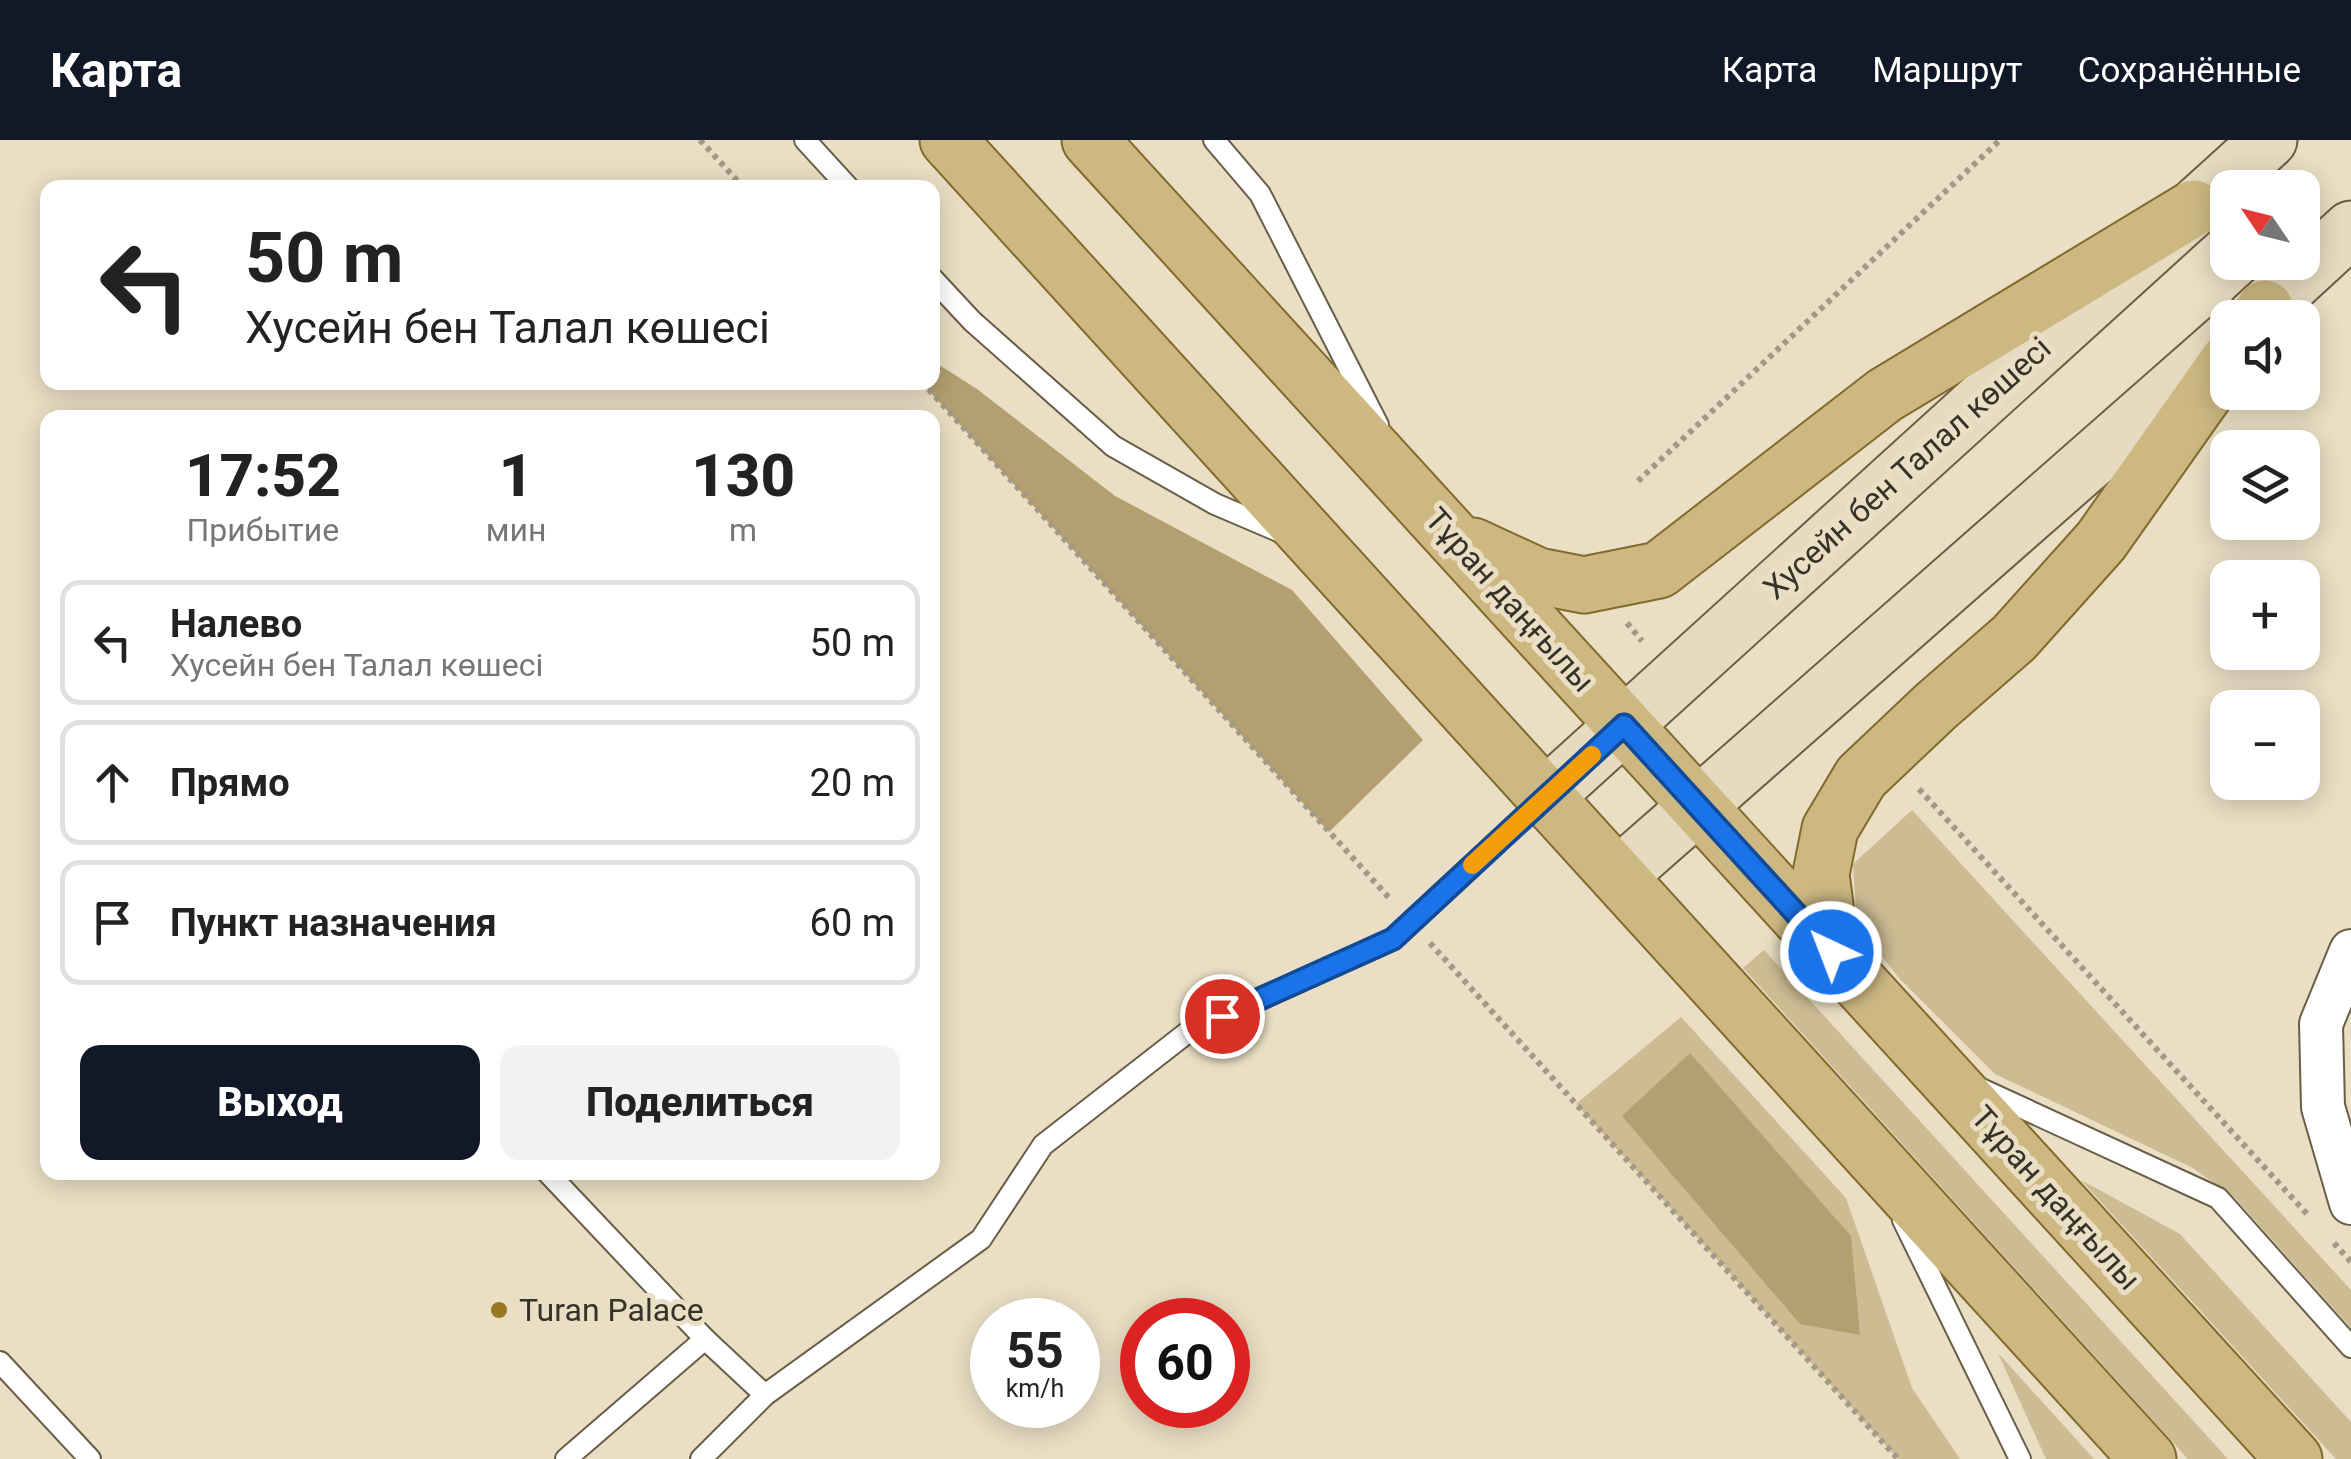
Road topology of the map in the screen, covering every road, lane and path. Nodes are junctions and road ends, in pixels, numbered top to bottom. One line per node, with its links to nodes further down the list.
1 (700, 140): 8 (path)
2 (805, 140): 9 (lane)
3 (948, 140): 18 (main road)
4 (1090, 140): 17 (main road, Тұран даңғылы)
5 (1214, 140): 17 (lane)
6 (2000, 140): 16 (path)
7 (2268, 140): 10 (street, Хусейн бен Талал көшесі)
8 (737, 180)
9 (841, 180)
10 (2194, 208): 17 (main road); 21 (street, Хусейн бен Талал көшесі)
11 (2351, 229): 13 (street)
12 (940, 287): 18 (lane)
13 (2274, 300)
14 (2210, 357): 24 (street)
15 (2210, 387): 27 (main road)
16 (1638, 481)
17 (1433, 516): 21 (main road, Тұран даңғылы)
18 (1321, 550): 23 (main road)
19 (1622, 617): 20 (path)
20 (1642, 641)
21 (1624, 725): 23 (street, Хусейн бен Талал көшесі); 24 (main road, Тұран даңғылы)
22 (1913, 782): 31 (path)
23 (1546, 797): 25 (main road); 37 (lane)
24 (1697, 805): 25 (street); 27 (main road, Тұран даңғылы)
25 (1618, 876): 29 (main road)
26 (2351, 951): 32 (street)
27 (1831, 952): 28 (main road, Тұран даңғылы)
28 (1938, 1069): 35 (lane); 43 (main road, Тұран даңғылы)
29 (1872, 1156): 41 (lane); 42 (main road)
30 (556, 1180): 34 (lane)
31 (2311, 1218)
32 (2338, 1218): 33 (path)
33 (2351, 1262)
34 (705, 1339): 37 (lane); 39 (lane)
35 (2351, 1347)
36 (0, 1362): 38 (lane)
37 (765, 1395): 40 (lane)
38 (90, 1459)
39 (566, 1459)
40 (701, 1459)
41 (2020, 1459)
42 (2148, 1459)
43 (2294, 1459)

